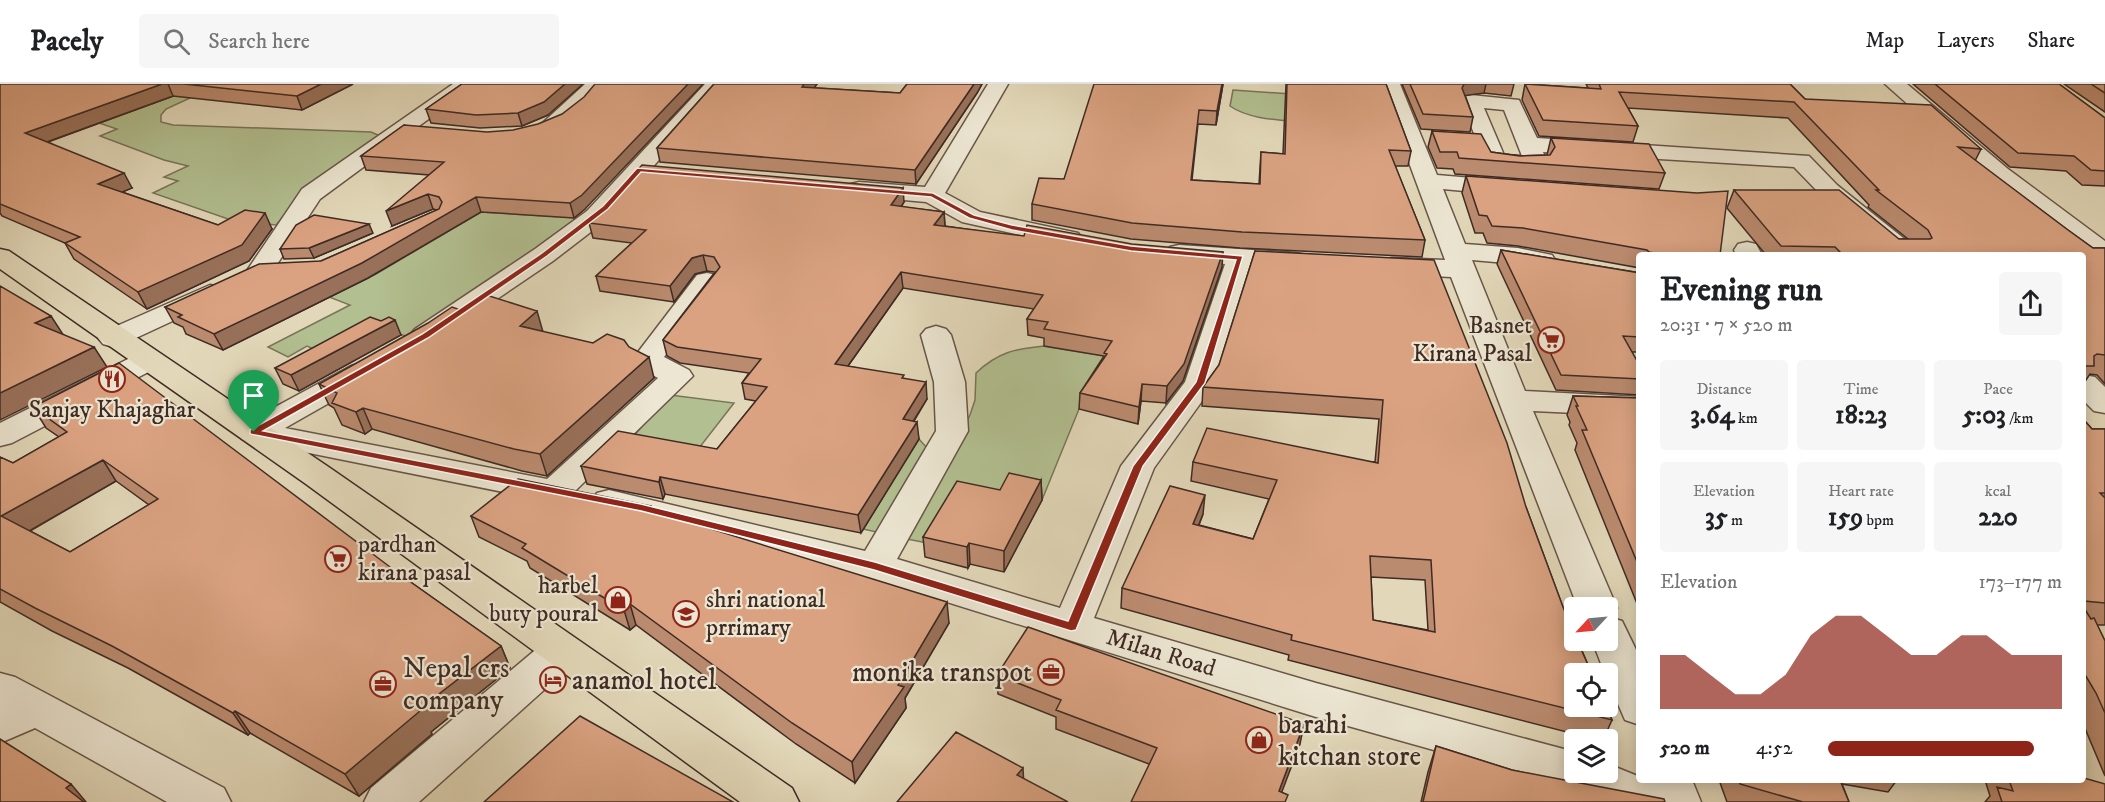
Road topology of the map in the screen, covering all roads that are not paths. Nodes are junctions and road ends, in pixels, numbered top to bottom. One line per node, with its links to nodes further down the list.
1 (597, 84): 9 (street)
2 (716, 84): 37 (street)
3 (998, 84): 16 (street)
4 (1390, 84): 11 (street)
5 (1895, 84): 20 (street)
6 (456, 85): 7 (street)
7 (403, 129): 8 (street); 28 (street)
8 (438, 132)
9 (531, 133)
10 (1529, 144): 10 (street); 14 (street)
11 (1428, 181): 13 (street); 23 (street)
12 (839, 187): 16 (street)
13 (1535, 190)
14 (1829, 190): 15 (street); 19 (street)
15 (1795, 192)
16 (933, 195): 17 (street)
17 (1088, 241)
18 (1153, 251): 22 (street)
19 (1904, 252)
20 (2105, 254)
21 (0, 257): 31 (main road)
22 (1240, 258): 24 (street); 42 (street)
23 (1459, 260): 25 (street); 26 (street); 34 (street)
24 (1322, 262)
25 (1369, 264)
26 (1562, 264)
27 (295, 268): 28 (street)
28 (243, 277): 31 (street)
29 (707, 281): 39 (street)
30 (936, 335): 40 (street)
31 (113, 338): 32 (main road)
32 (149, 360): 37 (main road); 38 (street)
33 (2086, 389): 36 (street)
34 (1513, 399): 35 (street); 41 (street)
35 (1636, 406)
36 (2101, 423)
37 (254, 432): 39 (street, Milan Road); 44 (main road)
38 (0, 436)
39 (555, 491): 40 (street, Milan Road)
40 (875, 566): 42 (street, Milan Road)
41 (1594, 597)
42 (1071, 627): 47 (street, Milan Road)
43 (1616, 651): 45 (street)
44 (560, 652): 51 (street); 52 (main road)
45 (1636, 698)
46 (12, 708): 50 (street)
47 (1564, 768)
48 (1606, 783): 53 (street)
49 (1670, 783): 54 (street)
50 (208, 802)
51 (387, 802)
52 (776, 802)
53 (1650, 802)
54 (1678, 802)

